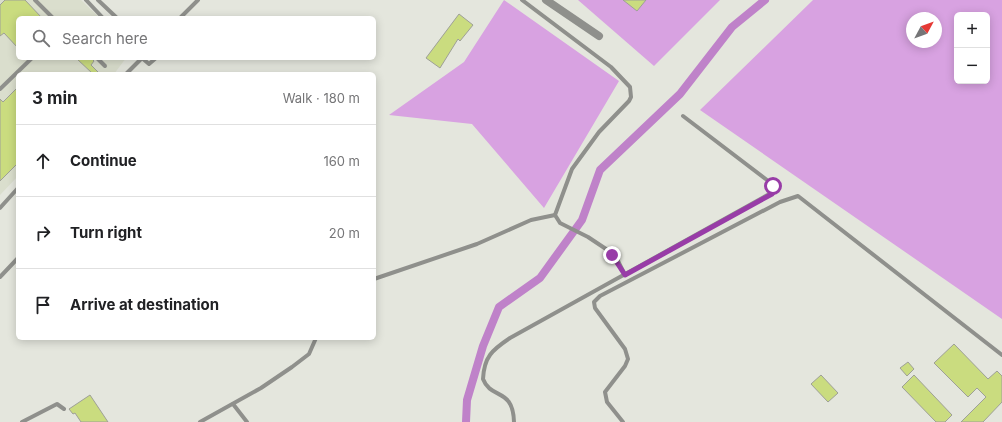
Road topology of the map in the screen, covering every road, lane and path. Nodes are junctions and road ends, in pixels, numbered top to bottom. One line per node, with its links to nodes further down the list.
1 (35, 0): 7 (lane)
2 (86, 0): 8 (lane)
3 (98, 0): 9 (lane)
4 (198, 0): 10 (lane)
5 (522, 0): 25 (lane)
6 (546, 0): 11 (street)
7 (51, 16)
8 (101, 16)
9 (115, 16)
10 (182, 16)
11 (599, 36)
12 (30, 60): 18 (lane)
13 (99, 60): 17 (lane)
14 (140, 60): 19 (lane)
15 (144, 60): 16 (lane)
16 (154, 60)
17 (105, 66)
18 (18, 72)
19 (128, 72)
20 (16, 74): 21 (lane)
21 (0, 89)
22 (683, 116): 27 (lane)
23 (16, 190): 24 (lane)
24 (0, 208)
25 (556, 214): 27 (lane); 29 (lane)
26 (16, 260): 28 (lane)
27 (625, 275): 37 (lane)
28 (0, 276)
29 (376, 278)
30 (315, 340): 32 (lane)
31 (1002, 354): 38 (lane)
32 (233, 404): 35 (lane); 36 (lane)
33 (64, 409): 34 (lane)
34 (22, 422)
35 (200, 422)
36 (247, 422)
37 (514, 422)
38 (623, 422)

